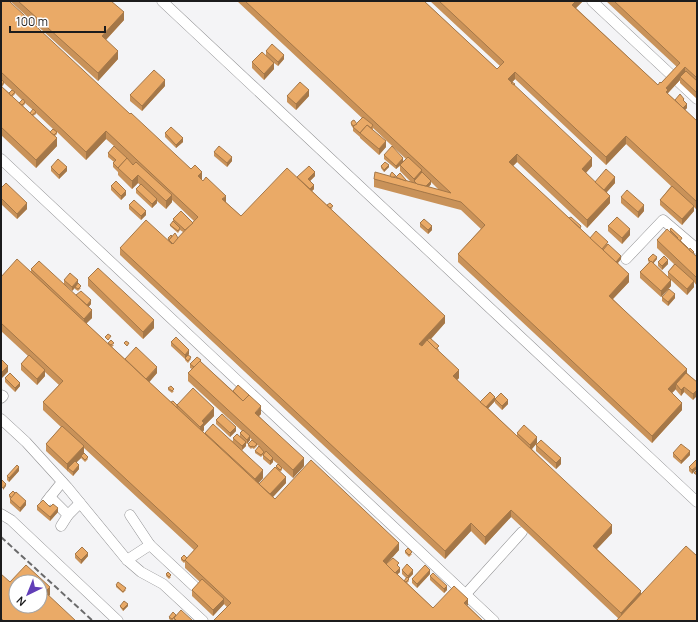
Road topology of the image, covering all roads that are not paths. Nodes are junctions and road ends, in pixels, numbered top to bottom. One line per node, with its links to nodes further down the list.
1 (162, 1): 11 (lane)
2 (592, 1): 3 (lane)
3 (697, 99)
4 (1, 159): 21 (lane)
5 (697, 249): 6 (lane)
6 (626, 259)
7 (1, 395): 8 (lane)
8 (1, 398)
9 (1, 419): 10 (lane)
10 (62, 482): 12 (lane); 14 (lane)
11 (697, 502)
12 (80, 503): 14 (lane); 19 (lane)
13 (1, 514): 22 (lane)
14 (68, 515): 16 (lane)
15 (130, 515): 18 (lane)
16 (61, 526)
17 (522, 532): 21 (lane)
18 (150, 545): 19 (lane); 20 (lane)
19 (127, 560): 23 (lane)
20 (194, 586)
21 (466, 594): 24 (lane)
22 (118, 621)
23 (203, 621)
24 (494, 621)

